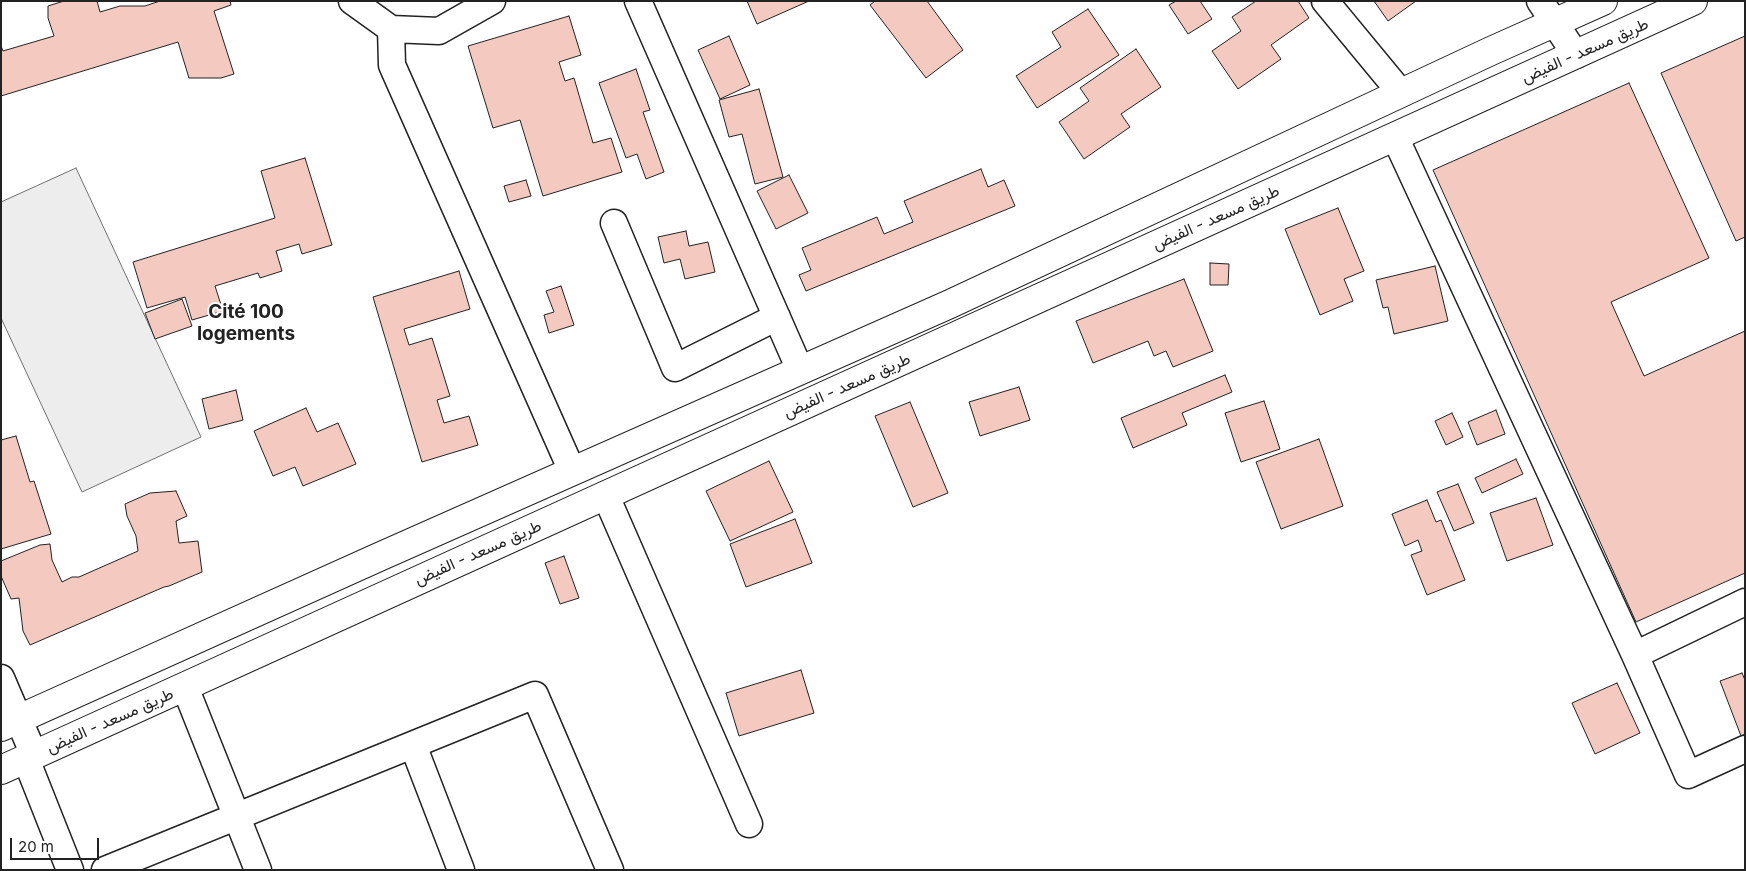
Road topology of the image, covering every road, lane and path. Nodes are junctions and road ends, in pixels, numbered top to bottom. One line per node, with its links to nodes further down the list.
1 (352, 1): 8 (street)
2 (492, 1): 8 (street)
3 (638, 1): 13 (street)
4 (1325, 1): 10 (street)
5 (1603, 1): 7 (main road, طريق مسعد - الفيض)
6 (1693, 1): 9 (main road, طريق مسعد - الفيض)
7 (1547, 12): 9 (street); 10 (main road, طريق مسعد - الفيض)
8 (391, 29): 15 (street)
9 (1576, 55): 11 (main road, طريق مسعد - الفيض)
10 (1401, 93): 14 (main road, طريق مسعد - الفيض)
11 (1395, 137): 16 (main road, طريق مسعد - الفيض); 18 (street)
12 (614, 223): 13 (street)
13 (777, 317): 14 (street)
14 (800, 370): 15 (main road, طريق مسعد - الفيض)
15 (572, 471): 21 (main road, طريق مسعد - الفيض)
16 (606, 496): 20 (main road, طريق مسعد - الفيض); 27 (street)
17 (1745, 602): 18 (street)
18 (1635, 655): 23 (street)
19 (1, 678): 21 (street)
20 (184, 687): 24 (main road, طريق مسعد - الفيض); 26 (street)
21 (10, 723): 24 (street)
22 (413, 745): 26 (street); 31 (street); 32 (street)
23 (1745, 749)
24 (30, 757): 25 (main road, طريق مسعد - الفيض); 28 (street)
25 (1, 770)
26 (237, 816): 29 (street); 30 (street)
27 (749, 824)
28 (70, 870)
29 (105, 870)
30 (258, 870)
31 (461, 870)
32 (610, 870)

